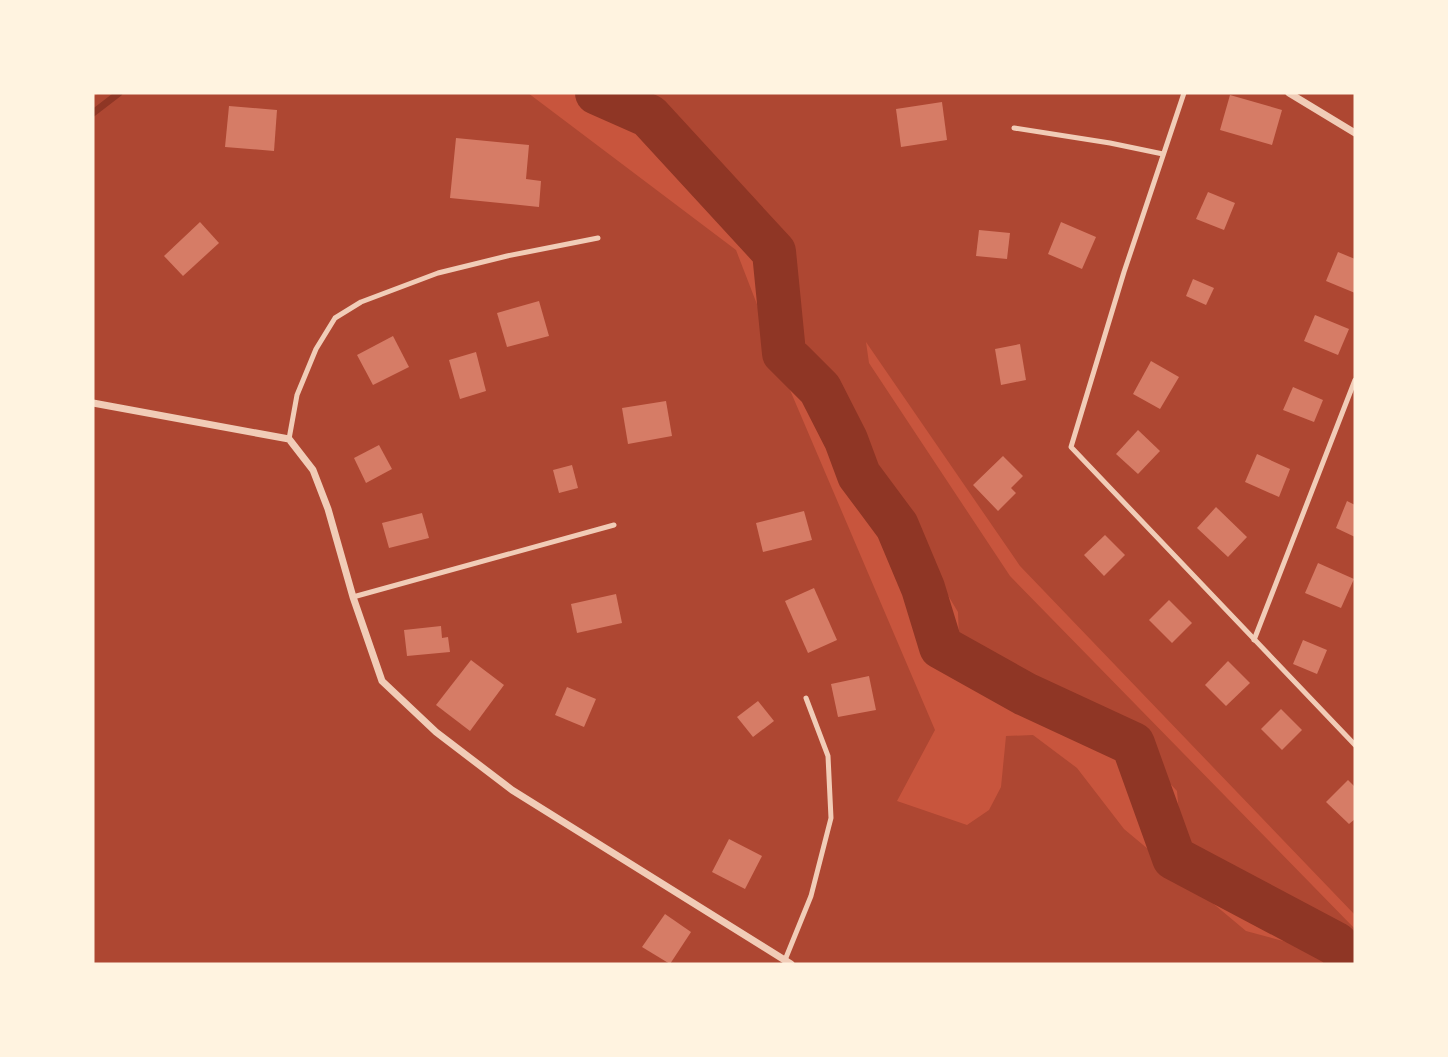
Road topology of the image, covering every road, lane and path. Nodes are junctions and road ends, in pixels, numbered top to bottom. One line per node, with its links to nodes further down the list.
1 (1184, 93): 5 (lane)
2 (1289, 93): 4 (street)
3 (1014, 128): 5 (lane)
4 (1355, 133)
5 (1163, 154): 12 (lane)
6 (598, 238): 9 (lane)
7 (1355, 380): 12 (lane)
8 (93, 402): 9 (street)
9 (289, 439): 11 (street)
10 (614, 525): 11 (lane)
11 (352, 597): 15 (street)
12 (1254, 640): 14 (lane)
13 (807, 698): 15 (lane)
14 (1355, 745)
15 (788, 962)

